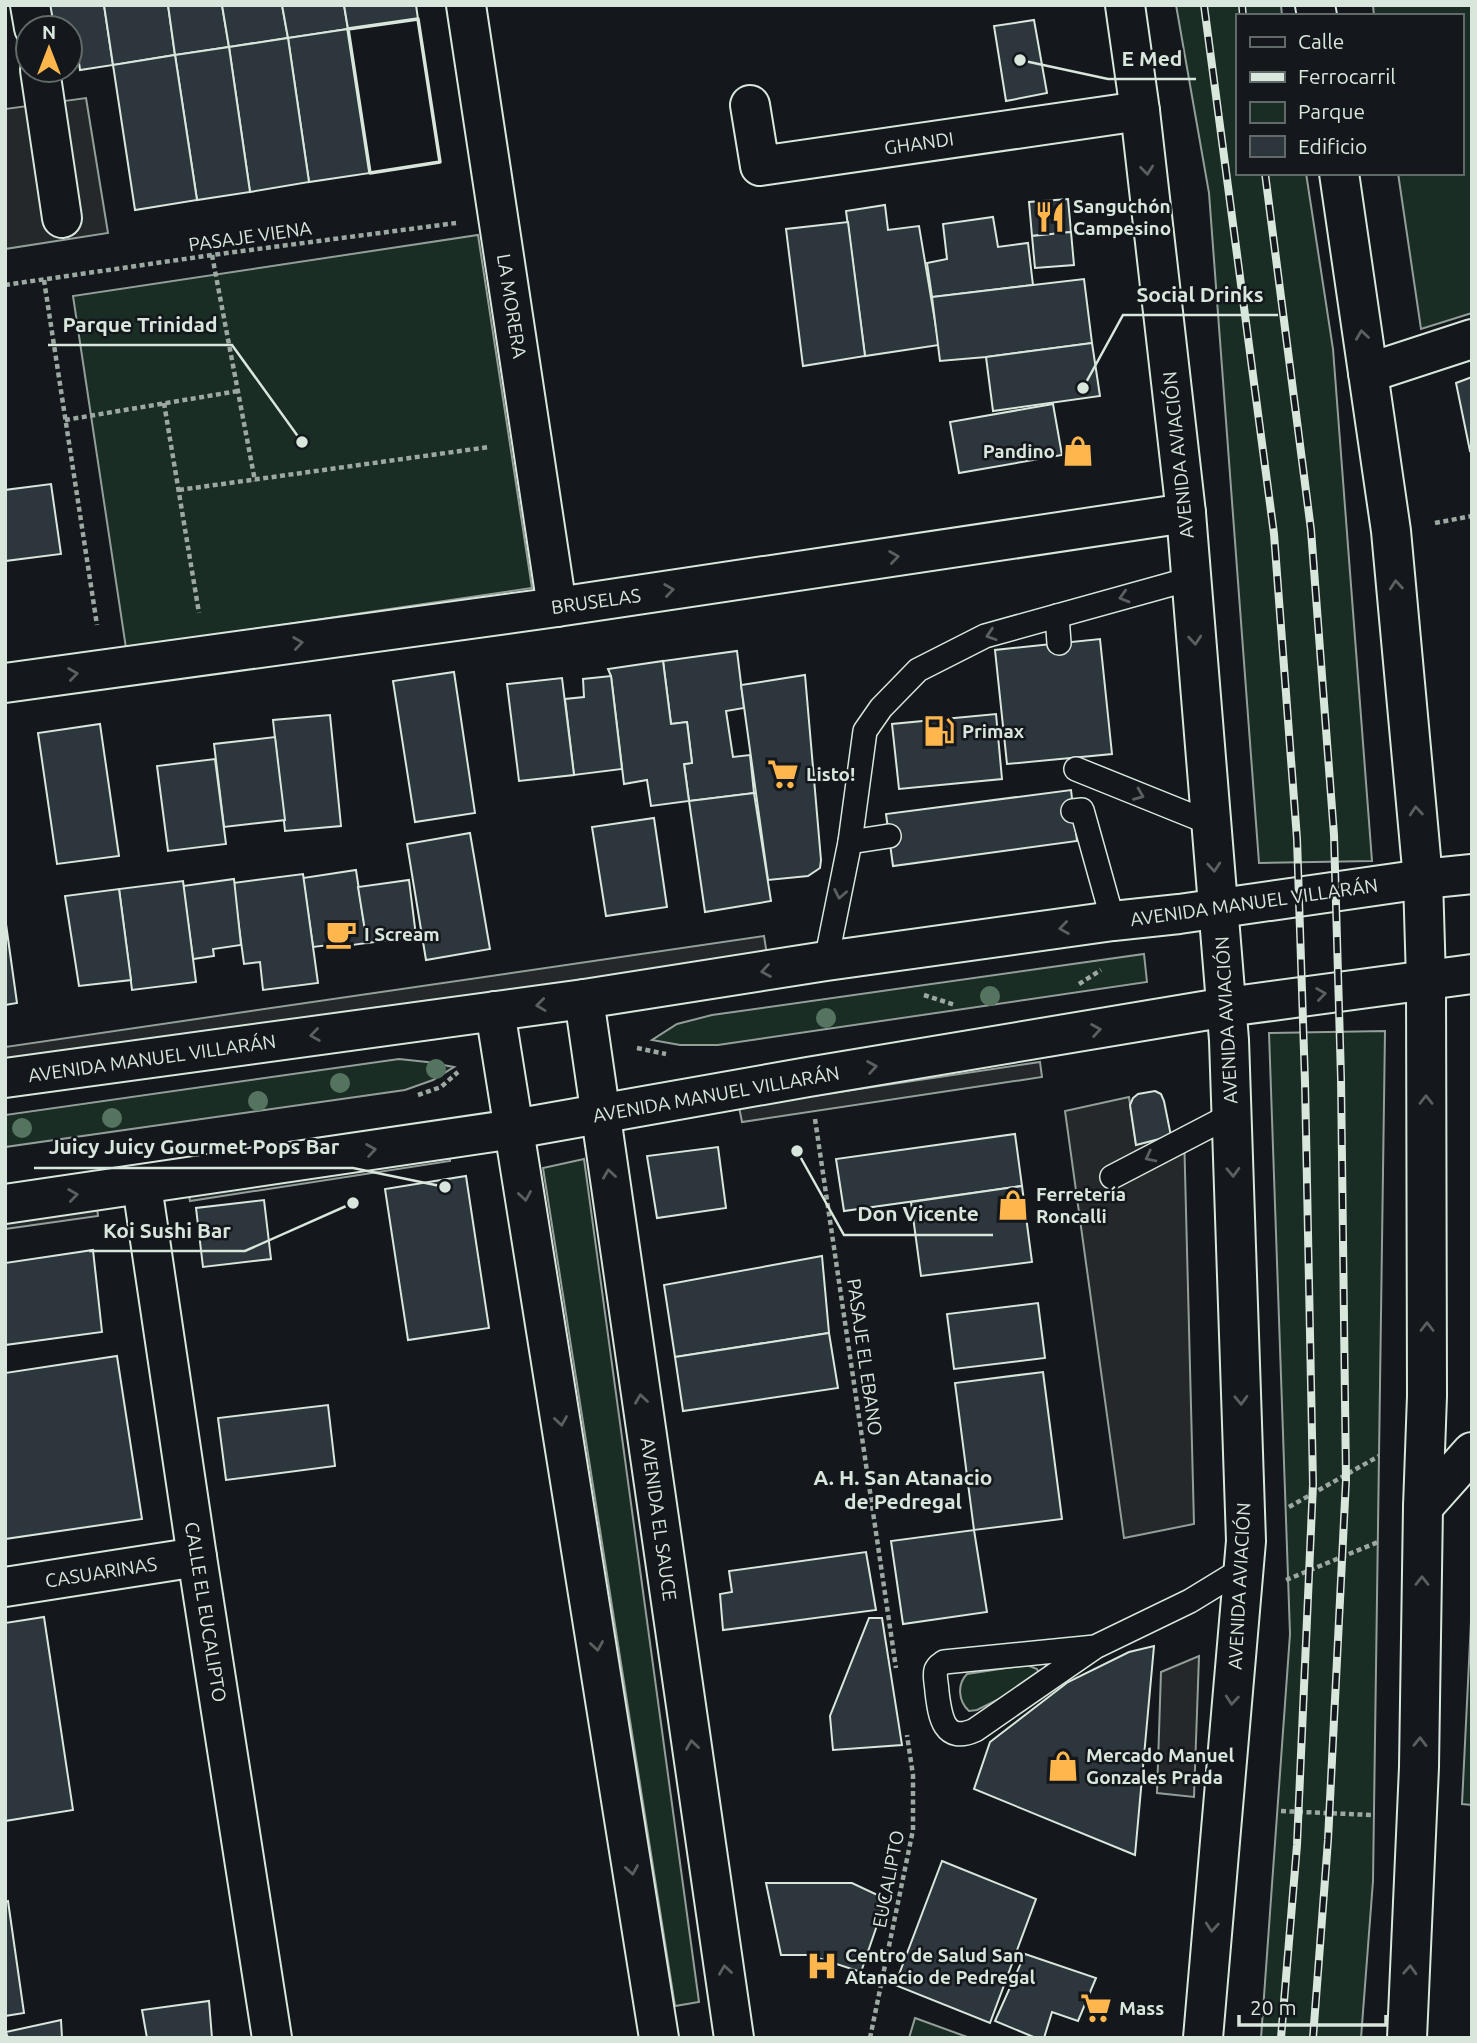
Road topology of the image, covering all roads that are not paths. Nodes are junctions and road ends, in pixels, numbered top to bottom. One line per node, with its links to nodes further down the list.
1 (466, 5): 12 (main road, LA MORERA)
2 (1125, 5): 5 (main road, AVENIDA AVIACIÓN)
3 (42, 84): 7 (main road)
4 (750, 105): 5 (main road, GHANDI)
5 (1140, 111): 10 (main road, AVENIDA AVIACIÓN, one-way to 10)
6 (1339, 175): 9 (main road, one-way to 6)
7 (62, 218)
8 (1472, 340): 9 (main road)
9 (1367, 373): 20 (main road, one-way to 9)
10 (1186, 513): 11 (main road, AVENIDA AVIACIÓN); 12 (main road, BRUSELAS, one-way to 10)
11 (1190, 579): 13 (lane, one-way to 13); 16 (main road, AVENIDA AVIACIÓN, one-way to 16)
12 (556, 607): 15 (main road, BRUSELAS, one-way to 12)
13 (1056, 616): 14 (lane); 18 (lane, one-way to 18)
14 (1059, 643)
15 (5, 683)
16 (1210, 823): 21 (main road, AVENIDA AVIACIÓN, one-way to 21); 22 (lane, one-way to 16)
17 (889, 836): 18 (lane)
18 (850, 842): 23 (lane, one-way to 23)
19 (1472, 874): 20 (main road, AVENIDA MANUEL VILLARÁN)
20 (1423, 879): 21 (main road, AVENIDA MANUEL VILLARÁN); 25 (main road)
21 (1218, 908): 22 (main road, AVENIDA MANUEL VILLARÁN); 27 (main road, AVENIDA AVIACIÓN)
22 (1113, 921): 23 (main road, AVENIDA MANUEL VILLARÁN, one-way to 23)
23 (826, 961): 26 (main road, AVENIDA MANUEL VILLARÁN, one-way to 26)
24 (1472, 974): 25 (main road, AVENIDA MANUEL VILLARÁN)
25 (1426, 980): 27 (main road, AVENIDA MANUEL VILLARÁN, one-way to 25); 37 (main road, one-way to 25)
26 (584, 999): 28 (main road, AVENIDA MANUEL VILLARÁN, one-way to 28); 30 (main road, AVENIDA EL SAUCE)
27 (1227, 1007): 30 (main road, AVENIDA MANUEL VILLARÁN, one-way to 27); 31 (main road, AVENIDA AVIACIÓN)
28 (495, 1011): 29 (main road, AVENIDA MANUEL VILLARÁN, one-way to 29); 32 (main road)
29 (5, 1079)
30 (600, 1115): 32 (main road, AVENIDA MANUEL VILLARÁN); 44 (main road, AVENIDA EL SAUCE, one-way to 30)
31 (1231, 1115): 33 (lane, one-way to 33); 39 (main road, AVENIDA AVIACIÓN, one-way to 39)
32 (514, 1129): 34 (main road, AVENIDA MANUEL VILLARÁN, one-way to 32); 43 (main road, one-way to 43)
33 (1112, 1177)
34 (142, 1186): 35 (main road, AVENIDA MANUEL VILLARÁN, one-way to 34); 38 (main road, CALLE EL EUCALIPTO)
35 (5, 1205)
36 (1472, 1452): 37 (main road)
37 (1423, 1515): 46 (main road, one-way to 37)
38 (197, 1557): 40 (main road, CASUARINAS); 42 (main road, CALLE EL EUCALIPTO)
39 (1242, 1584): 41 (lane); 45 (main road, AVENIDA AVIACIÓN, one-way to 45)
40 (5, 1587)
41 (1095, 1647): 41 (lane)
42 (272, 2038)
43 (659, 2038)
44 (734, 2038)
45 (1203, 2038)
46 (1407, 2038)

